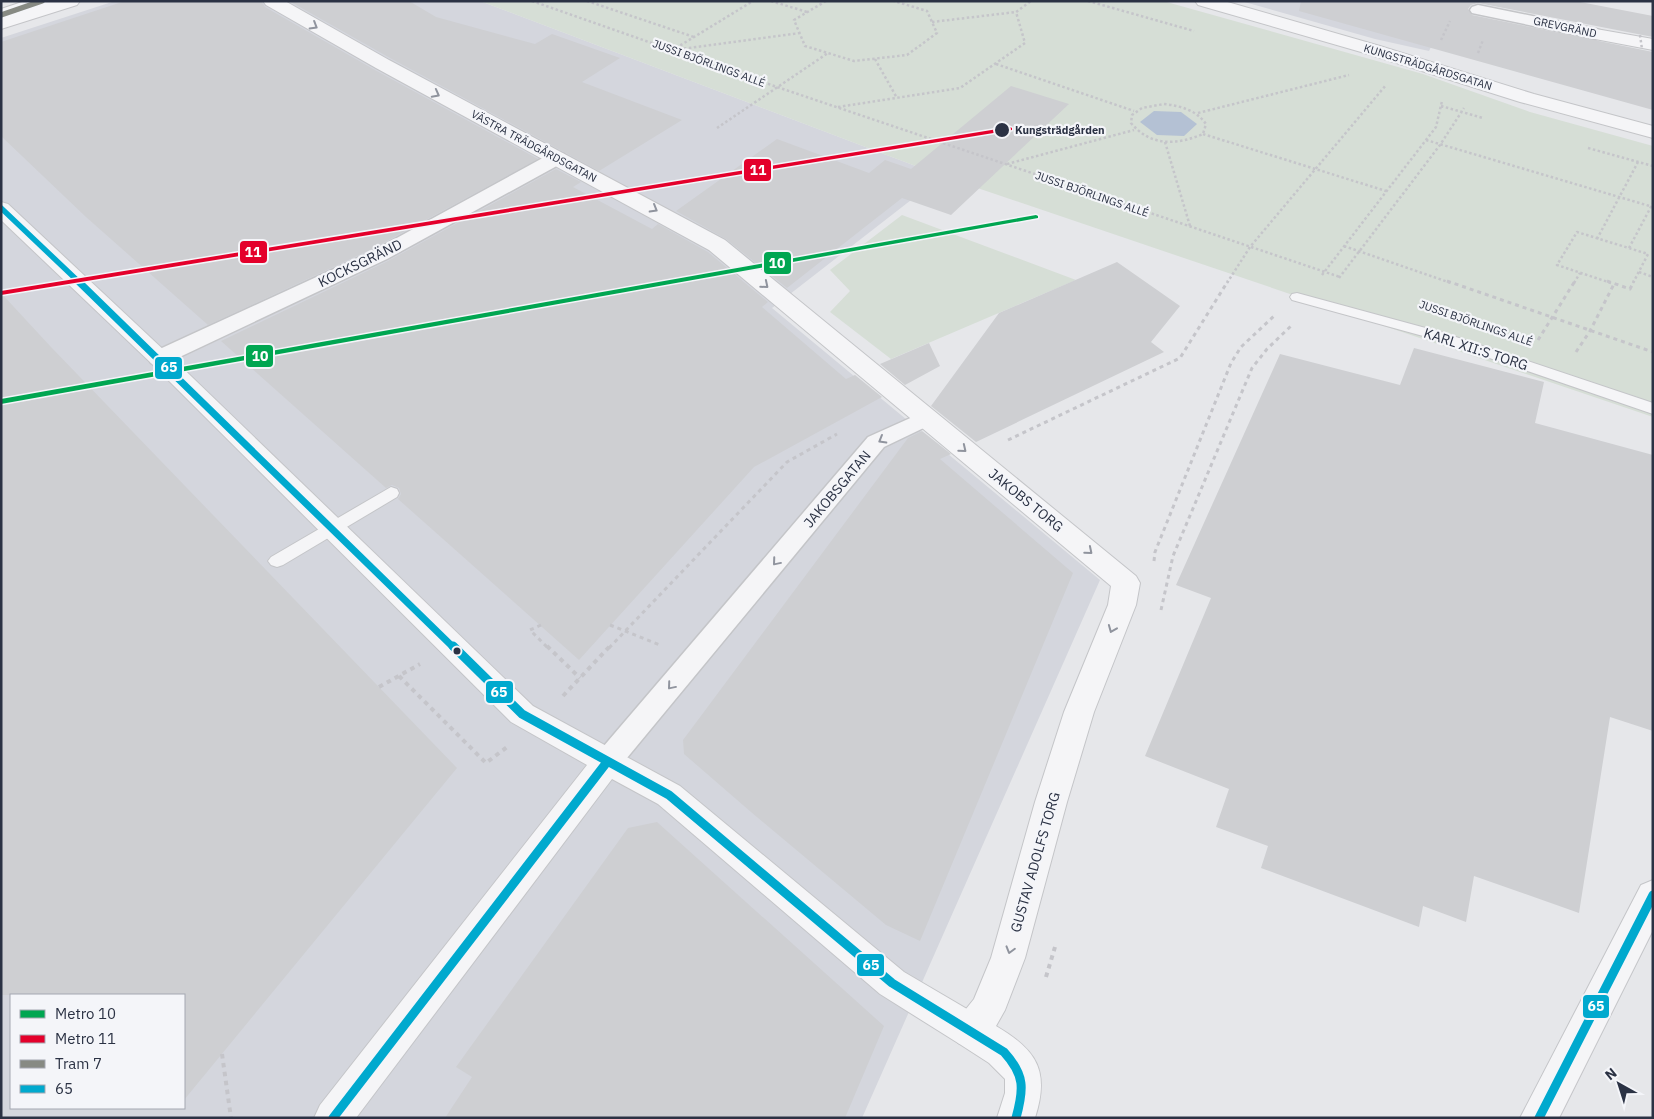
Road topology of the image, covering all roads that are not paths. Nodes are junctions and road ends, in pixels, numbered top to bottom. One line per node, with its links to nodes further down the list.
1 (23, 1): 6 (street)
2 (43, 1): 8 (street)
3 (71, 1): 9 (street)
4 (272, 1): 13 (street, VÄSTRA TRÄDGÅRDSGATAN, one-way to 13)
5 (1204, 1): 12 (street, KUNGSTRÄDGÅRDSGATAN)
6 (1, 8)
7 (1478, 10): 10 (street, GREVGRÄND)
8 (1, 15)
9 (1, 24)
10 (1596, 34): 11 (street, GREVGRÄND)
11 (1645, 43)
12 (1653, 132)
13 (557, 158): 16 (street, KOCKSGRÄND); 18 (street, VÄSTRA TRÄDGÅRDSGATAN, one-way to 18)
14 (1, 208): 16 (street)
15 (1297, 296): 17 (lane, KARL XII:S TORG)
16 (159, 358): 20 (street)
17 (1653, 409)
18 (926, 418): 22 (street, JAKOBS TORG, one-way to 22); 23 (street, JAKOBSGATAN, one-way to 23)
19 (391, 492): 20 (lane)
20 (332, 528): 21 (lane); 23 (street)
21 (277, 560)
22 (1126, 583): 25 (street, GUSTAV ADOLFS TORG, one-way to 25)
23 (607, 762): 25 (street); 26 (street, JAKOBSGATAN)
24 (1653, 895): 28 (street)
25 (971, 1031): 27 (street)
26 (333, 1118)
27 (1016, 1118)
28 (1539, 1118)

